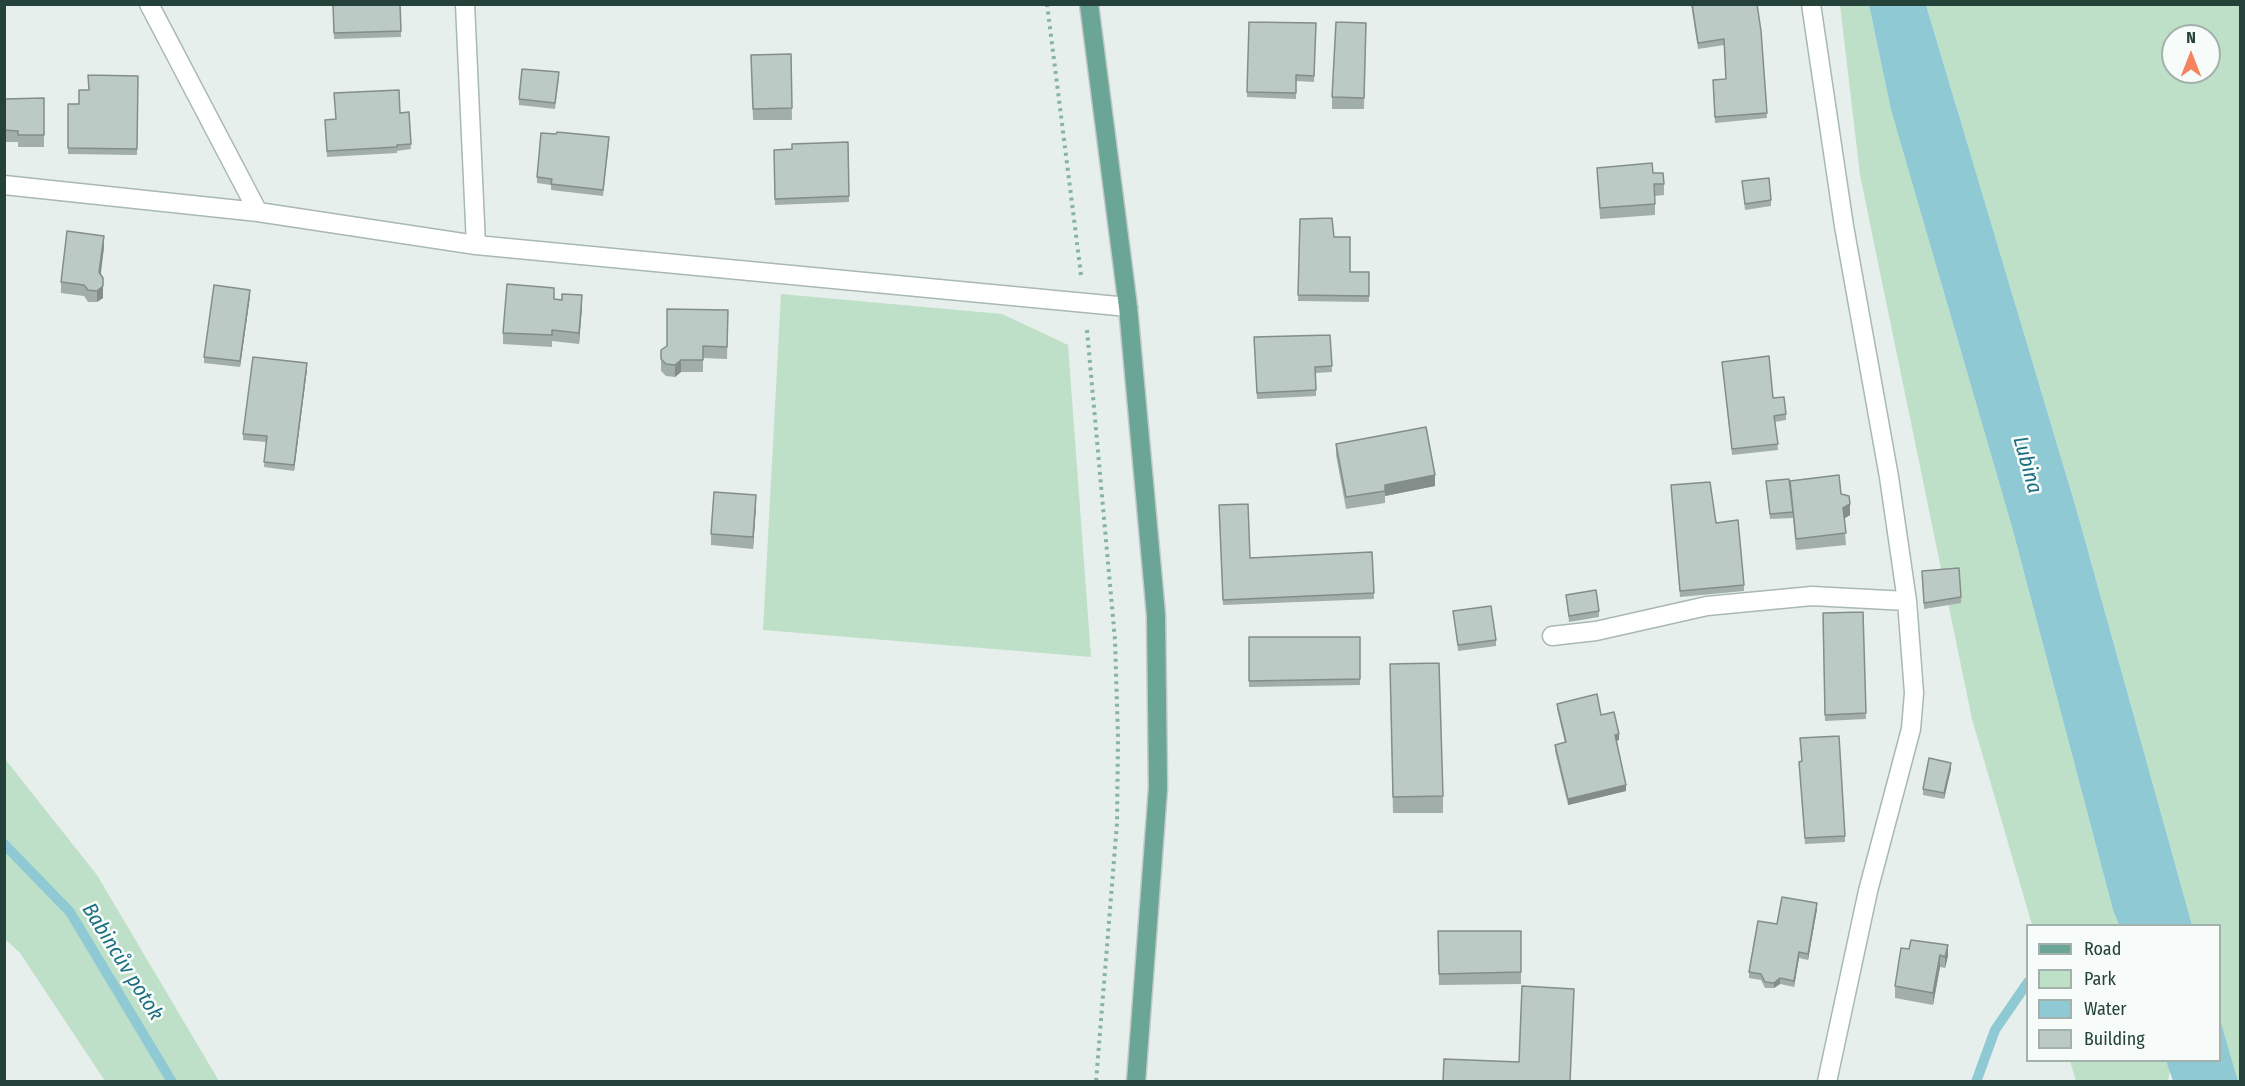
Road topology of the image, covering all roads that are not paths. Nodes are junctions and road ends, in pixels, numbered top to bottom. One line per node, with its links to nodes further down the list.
1 (149, 4): 6 (street)
2 (465, 4): 7 (street)
3 (1089, 4): 8 (main road)
4 (1811, 4): 9 (street)
5 (4, 185): 6 (street)
6 (258, 212): 7 (street)
7 (476, 245): 8 (street)
8 (1128, 307): 11 (main road)
9 (1907, 601): 10 (street); 12 (street)
10 (1552, 636)
11 (1136, 1082)
12 (1827, 1082)

